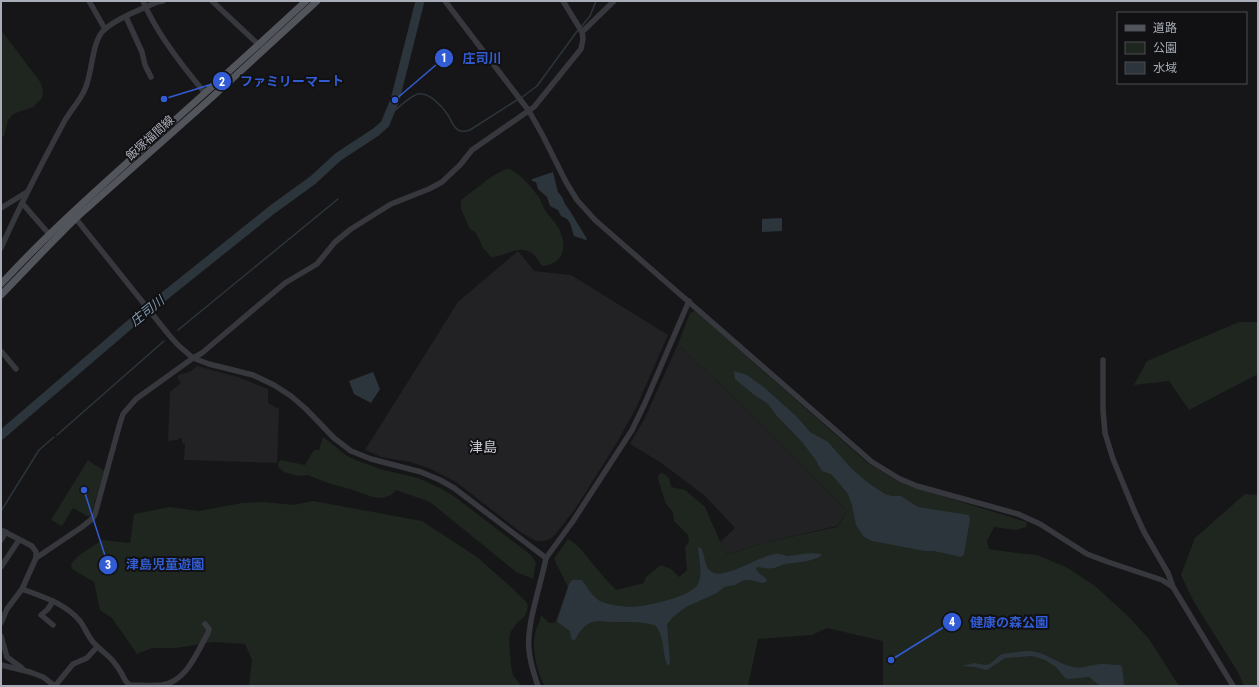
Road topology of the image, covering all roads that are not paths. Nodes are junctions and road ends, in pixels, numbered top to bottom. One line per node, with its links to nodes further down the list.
1 (89, 1): 12 (street)
2 (143, 1): 10 (street)
3 (159, 1): 10 (street)
4 (212, 1): 14 (street)
5 (306, 1): 14 (main road, 飯塚福間線)
6 (317, 1): 21 (main road, 飯塚福間線)
7 (445, 1): 17 (street)
8 (563, 1): 13 (street)
9 (614, 1): 13 (street)
10 (146, 7): 11 (street); 16 (street)
11 (126, 17): 12 (street); 15 (street)
12 (105, 29): 18 (street)
13 (582, 32): 17 (street)
14 (259, 45): 16 (main road, 飯塚福間線)
15 (151, 77)
16 (205, 94): 21 (main road, 飯塚福間線)
17 (529, 111): 26 (street); 28 (street)
18 (27, 191): 19 (street); 20 (street)
19 (22, 203): 22 (street); 23 (street)
20 (1, 208)
21 (74, 216): 22 (main road, 飯塚福間線); 25 (main road, 飯塚福間線); 28 (street)
22 (49, 234): 24 (main road, 飯塚福間線)
23 (1, 248)
24 (1, 284)
25 (1, 295)
26 (689, 301): 35 (street); 37 (street)
27 (1, 351): 30 (street)
28 (193, 358): 34 (street); 35 (street)
29 (1103, 360): 37 (street)
30 (16, 369)
31 (3, 531): 32 (street); 33 (street)
32 (1, 540)
33 (19, 540): 34 (street); 36 (street)
34 (36, 558): 38 (street)
35 (546, 561): 48 (street)
36 (1, 567)
37 (1173, 587): 49 (street)
38 (22, 589): 39 (street); 40 (street)
39 (53, 601): 42 (street); 44 (street)
40 (1, 622)
41 (205, 624): 44 (street)
42 (53, 625)
43 (1, 636): 46 (street)
44 (97, 647): 47 (street)
45 (1, 665): 46 (street)
46 (27, 671): 47 (street)
47 (55, 686)
48 (538, 686)
49 (1234, 686)

